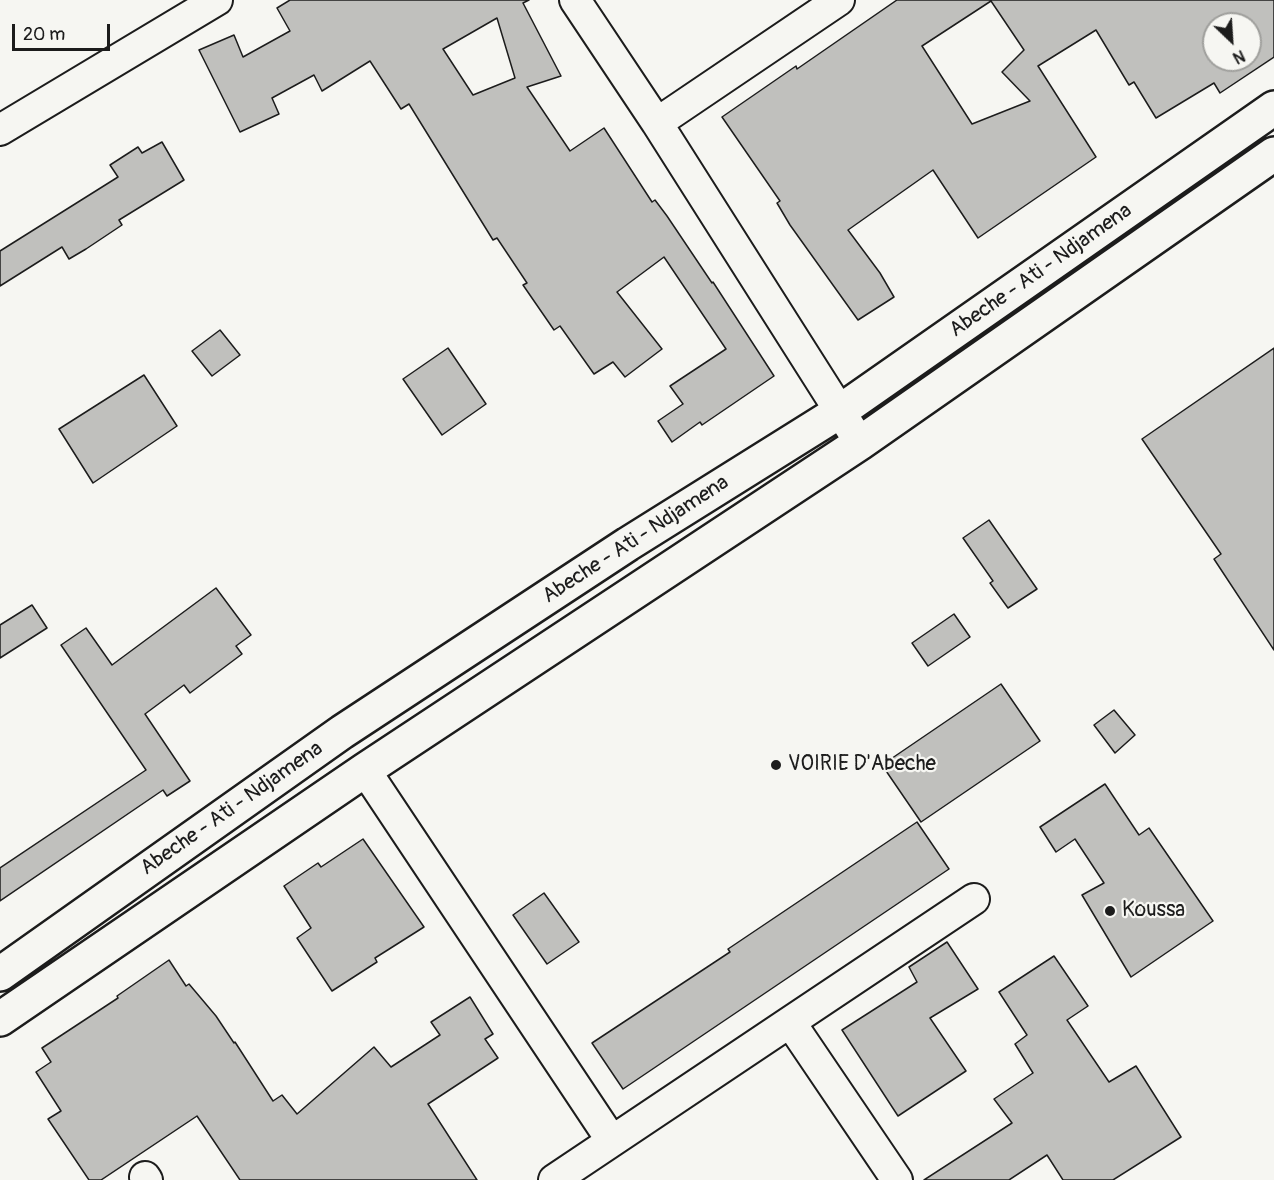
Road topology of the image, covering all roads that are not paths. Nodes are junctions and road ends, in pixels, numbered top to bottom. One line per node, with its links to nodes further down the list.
1 (217, 0): 6 (street)
2 (575, 0): 5 (street)
3 (839, 0): 5 (street)
4 (1274, 108): 8 (highway, Abeche - Ati - Ndjamena)
5 (657, 123): 8 (street)
6 (0, 130)
7 (1274, 154): 9 (highway, Abeche - Ati - Ndjamena)
8 (838, 412): 9 (street); 10 (highway, Abeche - Ati - Ndjamena)
9 (860, 443): 11 (highway, Abeche - Ati - Ndjamena)
10 (628, 544): 11 (highway); 14 (highway, Abeche - Ati - Ndjamena)
11 (651, 580): 12 (highway, Abeche - Ati - Ndjamena)
12 (365, 770): 15 (highway, Abeche - Ati - Ndjamena); 17 (street)
13 (974, 899): 16 (street)
14 (0, 974)
15 (0, 1019)
16 (790, 1022): 17 (street); 19 (street)
17 (612, 1141): 18 (street)
18 (554, 1180)
19 (897, 1180)

